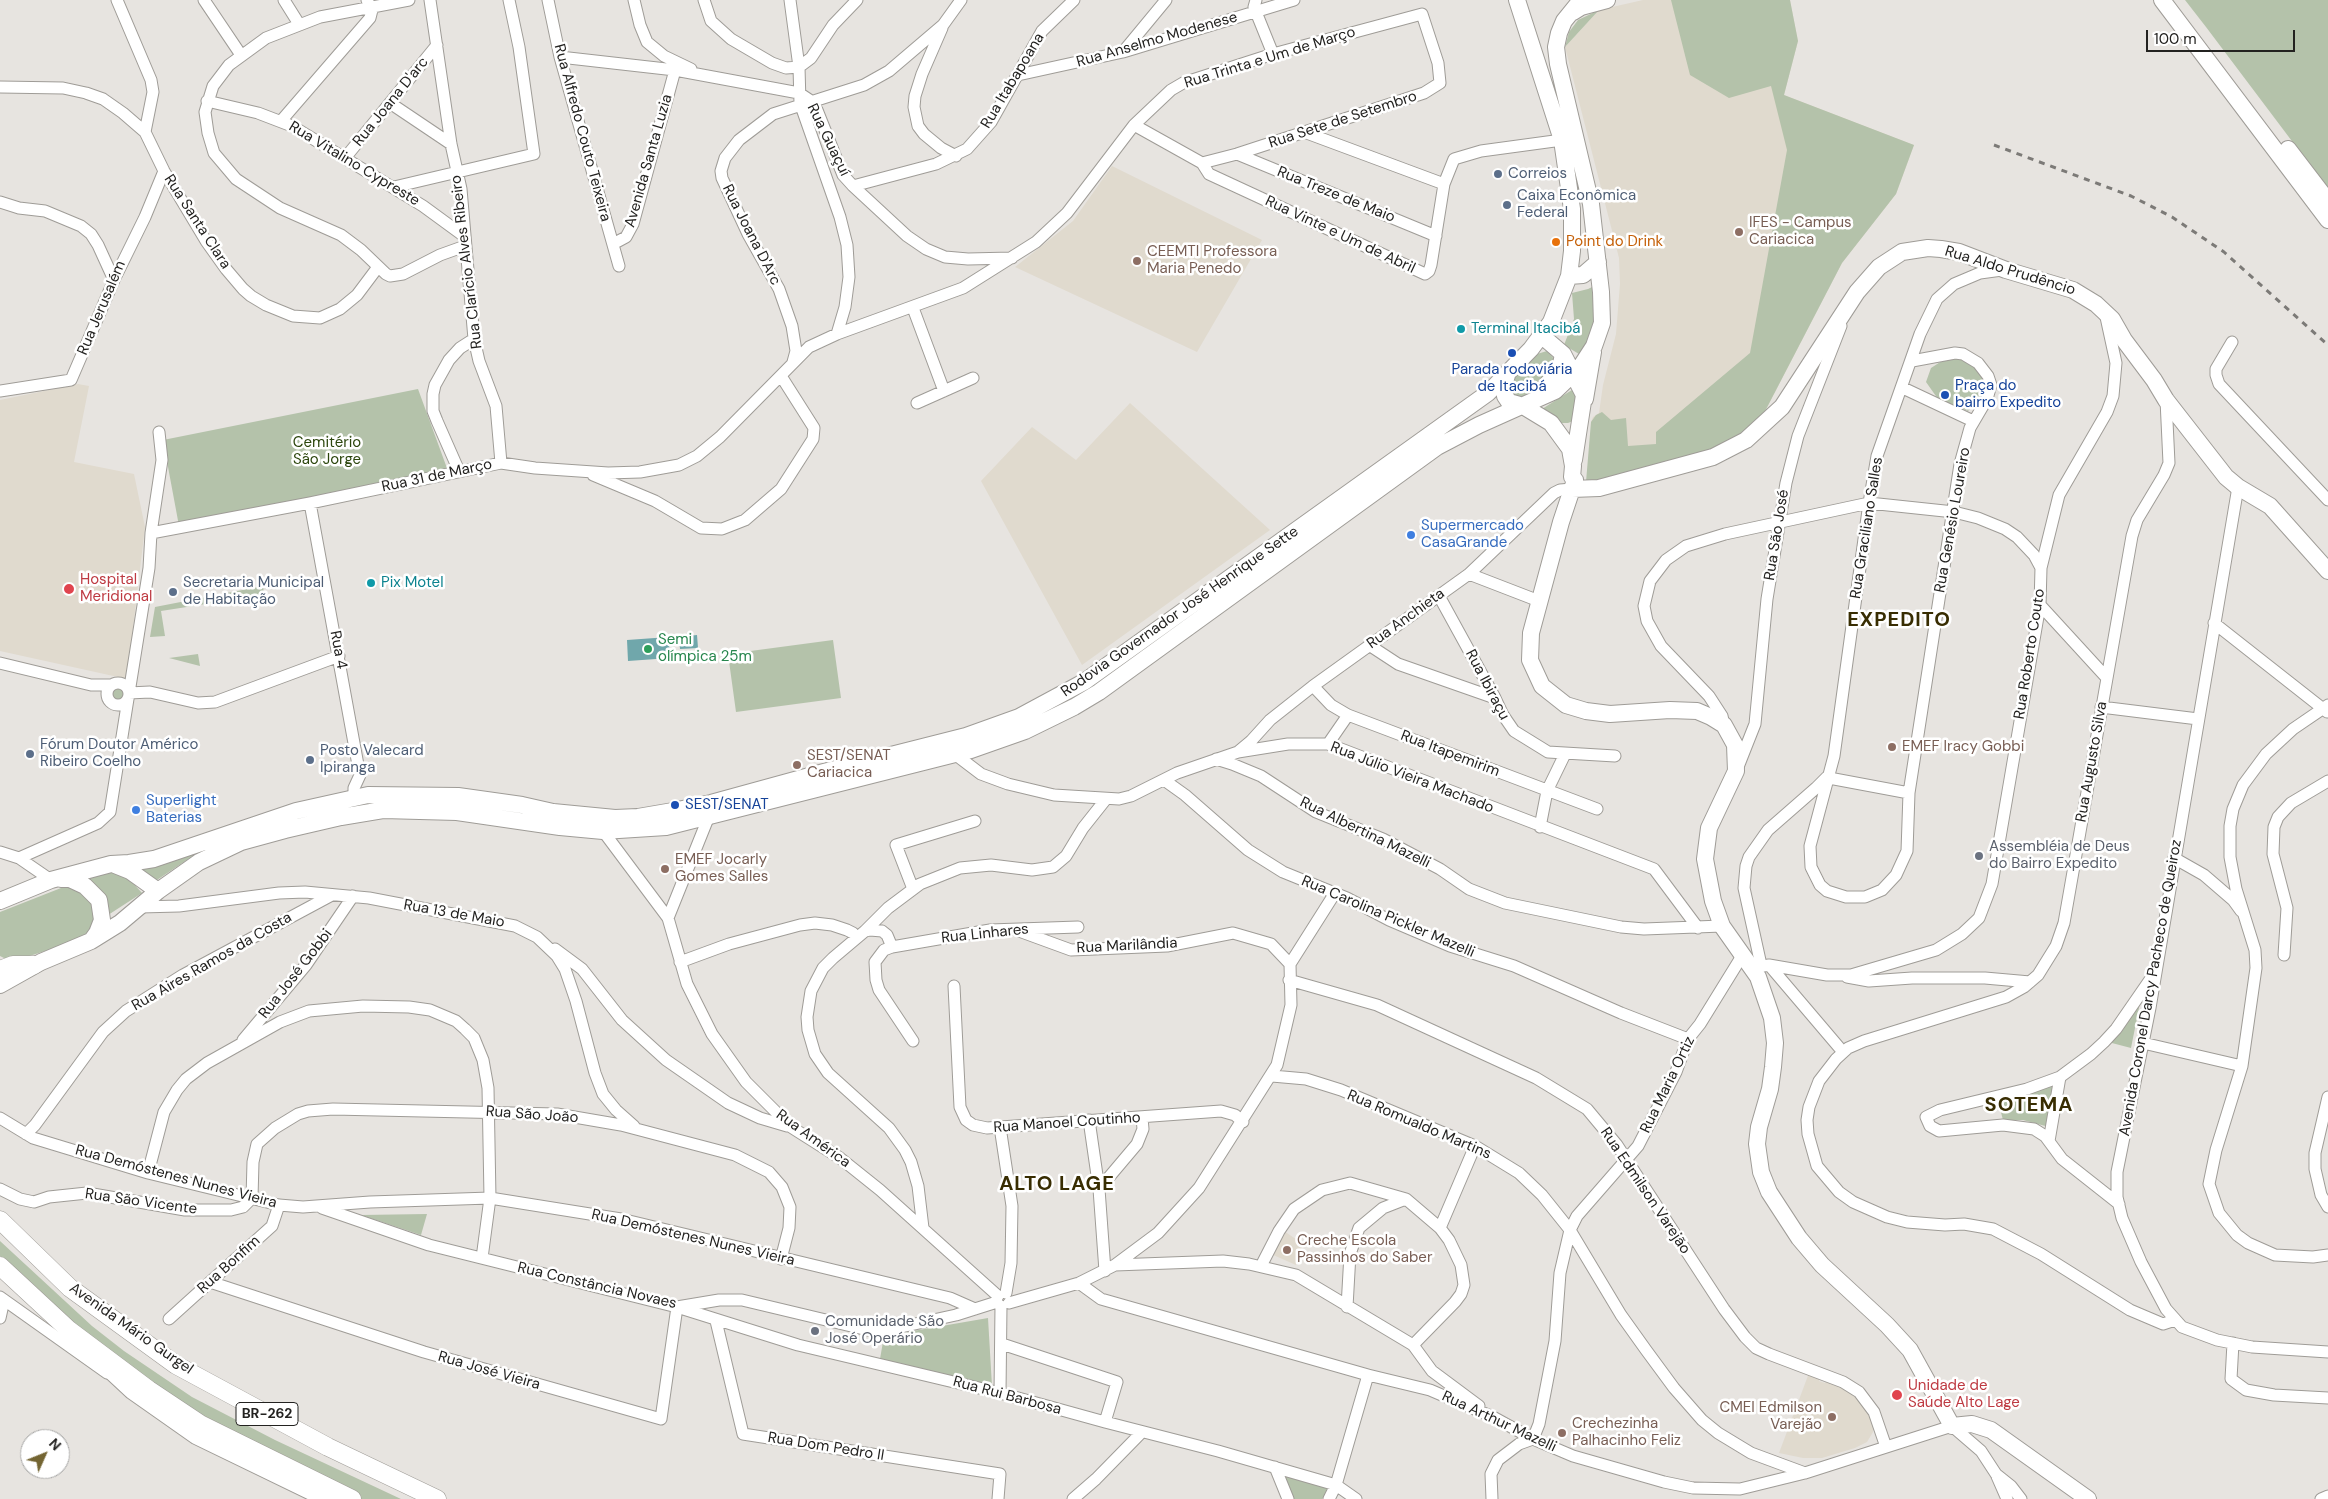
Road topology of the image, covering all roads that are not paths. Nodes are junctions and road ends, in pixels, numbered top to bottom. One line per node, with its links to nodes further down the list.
1 (117, 0): 42 (street)
2 (204, 0): 30 (street)
3 (284, 0): 25 (street)
4 (409, 0): 21 (street)
5 (430, 0): 27 (street, Rua Clarício Alves Ribeiro)
6 (509, 0): 51 (street)
7 (548, 0): 31 (street, Rua Alfredo Couto Teixeira)
8 (634, 0): 34 (street)
9 (704, 0): 32 (street)
10 (790, 0): 32 (street)
11 (857, 0): 32 (street)
12 (961, 0): 26 (street, Rua Joana D'Arc)
13 (1074, 0): 35 (street, Rua Itabapoana)
14 (1166, 0): 28 (street)
15 (1294, 0): 22 (street, Rua Anselmo Modenese)
16 (1517, 0): 44 (main road, Rodovia Governador José Henrique Sette)
17 (1581, 0): 24 (main road)
18 (1607, 0): 24 (main road)
19 (2162, 0): 57 (main road)
20 (2175, 0): 55 (main road)
21 (369, 3): 25 (street); 40 (street)
22 (1256, 6): 28 (street, Rua Anselmo Modenese); 29 (street)
23 (1422, 14): 29 (street, Rua Trinta e Um de Março); 43 (street, Rua Sete de Setembro)
24 (1569, 15): 62 (main road)
25 (298, 24): 30 (street)
26 (943, 25): 37 (street, Rua Joana D'Arc); 47 (street)
27 (437, 45): 39 (street, Rua Joana D'arc); 45 (street, Rua Clarício Alves Ribeiro)
28 (1123, 52): 35 (street, Rua Anselmo Modenese)
29 (1273, 54): 41 (street, Rua Trinta e Um de Março)
30 (241, 56): 38 (street)
31 (560, 57): 33 (street, Rua Guaçuí); 60 (street, Rua Alfredo Couto Teixeira)
32 (799, 67): 37 (street)
33 (674, 70): 34 (street, Rua Guaçuí); 60 (street, Avenida Santa Luzia)
34 (701, 74): 37 (street, Rua Guaçuí)
35 (1018, 75): 47 (street, Rua Itabapoana)
36 (0, 87): 42 (street)
37 (803, 99): 53 (street, Rua Guaçuí); 71 (street); 78 (street, Rua Joana D'Arc)
38 (207, 101): 40 (street, Rua Vitalino Cypreste); 64 (street)
39 (390, 102): 45 (street); 48 (street, Rua Joana D'arc)
40 (281, 121): 48 (street, Rua Vitalino Cypreste)
41 (1134, 125): 49 (street, Rua Vinte e Um de Abril); 61 (street, Rua Trinta e Um de Março)
42 (145, 132): 50 (street, Rua Santa Clara)
43 (1304, 132): 46 (street, Rua Sete de Setembro); 52 (street)
44 (1562, 140): 52 (street, Rua Vinte e Um de Abril); 66 (main road, Rodovia Governador José Henrique Sette)
45 (452, 144): 51 (street, Rua Clarício Alves Ribeiro)
46 (1237, 154): 49 (street, Rua Sete de Setembro); 58 (street, Rua Treze de Maio)
47 (956, 156): 53 (street, Rua Itabapoana)
48 (345, 158): 54 (street, Rua Vitalino Cypreste)
49 (1202, 163): 58 (street, Rua Vinte e Um de Abril)
50 (164, 171): 64 (street, Rua Santa Clara); 67 (street, Rua Jerusalém)
51 (457, 173): 54 (street); 59 (street, Rua Clarício Alves Ribeiro)
52 (1444, 184): 58 (street, Rua Vinte e Um de Abril)
53 (853, 186): 61 (street, Rua Guaçuí)
54 (394, 187): 59 (street, Rua Vitalino Cypreste)
55 (2328, 201)
56 (0, 202): 67 (street)
57 (2328, 220)
58 (1436, 236)
59 (465, 241): 64 (street); 73 (street, Rua Clarício Alves Ribeiro)
60 (613, 244): 63 (street, Rua Alfredo Couto Teixeira)
61 (1014, 258): 69 (street, Rua Trinta e Um de Março)
62 (1598, 262): 66 (main road); 75 (main road)
63 (619, 266)
64 (378, 267)
65 (2006, 270): 68 (main road, Rua Aldo Prudêncio); 70 (main road, Rua Aldo Prudêncio); 77 (street, Rua Graciliano Salles)
66 (1569, 276): 72 (main road, Rodovia Governador José Henrique Sette)
67 (114, 280): 84 (street, Rua Jerusalém)
68 (1849, 306): 97 (main road, Rua Aldo Prudêncio); 103 (street, Rua São José)
69 (913, 308): 71 (street, Rua Trinta e Um de Março); 85 (street)
70 (2104, 310): 87 (main road, Rua Aldo Prudêncio); 105 (street, Rua Roberto Couto)
71 (837, 334): 78 (street, Rua Trinta e Um de Março)
72 (1542, 336): 76 (main road); 79 (main road, Rodovia Governador José Henrique Sette)
73 (474, 340): 94 (street, Rua Clarício Alves Ribeiro); 95 (street)
74 (2232, 342): 99 (street)
75 (1594, 346): 81 (main road, Rodovia Governador José Henrique Sette); 86 (main road)
76 (1563, 354): 81 (main road); 89 (main road)
77 (1912, 361): 83 (street, Rua Graciliano Salles); 91 (street, Rua Genésio Loureiro)
78 (793, 362): 80 (street, Rua Trinta e Um de Março)
79 (1508, 372): 89 (main road); 140 (main road, Rodovia Governador José Henrique Sette)
80 (781, 376): 96 (street, Rua 31 de Março); 96 (street)
81 (1573, 376): 86 (main road); 89 (main road, Rodovia Governador José Henrique Sette)
82 (973, 378): 85 (street)
83 (1903, 388): 91 (street); 101 (street, Rua Graciliano Salles)
84 (0, 391)
85 (944, 391): 88 (street)
86 (1585, 399): 90 (main road)
87 (2166, 400): 98 (main road, Rua Aldo Prudêncio); 115 (street, Rua Augusto Silva)
88 (917, 403)
89 (1528, 404): 92 (main road); 131 (main road, Rodovia Governador José Henrique Sette)
90 (1581, 416): 92 (main road); 97 (main road)
91 (1973, 420): 102 (street, Rua Genésio Loureiro)
92 (1556, 429): 97 (main road)
93 (159, 432): 104 (street)
94 (500, 463): 95 (street, Rua 31 de Março); 96 (street, Rua 31 de Março)
95 (459, 471): 100 (street, Rua 31 de Março)
96 (586, 472)
97 (1572, 483): 107 (street, Rua Anchieta); 109 (main road)
98 (2238, 487): 106 (main road, Rua Aldo Prudêncio); 111 (street, Avenida Coronel Darcy Pacheco de Queiroz)
99 (2328, 500)
100 (310, 503): 104 (street, Rua 31 de Março); 113 (street, Rua 4)
101 (1869, 504): 102 (street); 103 (street); 135 (street, Rua Graciliano Salles)
102 (1954, 512): 105 (street); 139 (street, Rua Genésio Loureiro)
103 (1780, 523): 127 (street); 134 (street, Rua São José)
104 (151, 533): 119 (street)
105 (2041, 568): 110 (street, Rua Roberto Couto)
106 (2328, 571)
107 (1469, 574): 108 (street, Rua Anchieta); 109 (street)
108 (1440, 596): 112 (street, Rua Anchieta); 120 (street, Rua Ibiraçu)
109 (1539, 601): 127 (main road)
110 (2040, 605): 115 (street); 177 (street, Rua Roberto Couto)
111 (2214, 623): 123 (street); 126 (street, Avenida Coronel Darcy Pacheco de Queiroz)
112 (1369, 646): 118 (street, Rua Anchieta); 120 (street)
113 (339, 656): 119 (street); 140 (street, Rua 4)
114 (0, 663): 116 (street)
115 (2106, 677): 122 (street, Rua Augusto Silva)
116 (91, 685): 117 (street); 121 (street)
117 (111, 685): 119 (street); 121 (street)
118 (1313, 686): 124 (street, Rua Itapemirim); 129 (street, Rua Anchieta)
119 (129, 696): 121 (street); 125 (street)
120 (1495, 698): 130 (street, Rua Ibiraçu)
121 (110, 702): 125 (street)
122 (2101, 707): 126 (street); 179 (street, Rua Augusto Silva)
123 (2326, 709): 161 (street)
124 (1348, 715): 128 (street); 138 (street, Rua Itapemirim)
125 (126, 719): 149 (street)
126 (2198, 719): 150 (street, Avenida Coronel Darcy Pacheco de Queiroz)
127 (1724, 725): 134 (main road)
128 (1328, 744): 129 (street, Rua Júlio Vieira Machado); 146 (street, Rua Júlio Vieira Machado)
129 (1238, 752): 133 (street, Rua Júlio Vieira Machado)
130 (1565, 754): 132 (street, Rua Ibiraçu); 138 (street)
131 (956, 755): 141 (street, Rua Júlio Vieira Machado); 143 (main road, Rodovia Governador José Henrique Sette)
132 (1615, 756)
133 (1216, 759): 136 (street, Rua Júlio Vieira Machado); 164 (street, Rua Albertina Mazelli)
134 (1736, 772): 162 (main road)
135 (1830, 775): 139 (street); 139 (street, Rua Genésio Loureiro); 173 (street)
136 (1164, 780): 141 (street, Rua Júlio Vieira Machado); 155 (street, Rua Carolina Pickler Mazelli)
137 (2328, 782): 170 (street)
138 (1547, 791): 142 (street, Rua Itapemirim); 146 (street)
139 (1909, 793)
140 (354, 797): 145 (main road); 151 (main road, Rodovia Governador José Henrique Sette)
141 (1106, 799): 153 (street)
142 (1597, 809)
143 (709, 816): 147 (main road, Rodovia Governador José Henrique Sette); 160 (street)
144 (975, 821): 153 (street)
145 (312, 823): 147 (main road, Rodovia Governador José Henrique Sette); 154 (main road)
146 (1540, 827): 164 (street, Rua Júlio Vieira Machado)
147 (603, 830): 160 (street, Rua América)
148 (0, 852): 149 (street)
149 (19, 858): 152 (street)
150 (2174, 858): 161 (street); 176 (street, Avenida Coronel Darcy Pacheco de Queiroz)
151 (111, 864): 152 (main road, Rodovia Governador José Henrique Sette); 154 (main road)
152 (51, 880): 158 (main road, Rodovia Governador José Henrique Sette); 168 (main road)
153 (913, 889): 166 (street)
154 (158, 891): 159 (main road)
155 (1335, 893): 172 (street); 182 (street, Rua Carolina Pickler Mazelli)
156 (334, 895): 157 (street, Rua 13 de Maio); 159 (street, Rua 13 de Maio); 199 (street, Rua Aires Ramos da Costa)
157 (353, 896): 167 (street, Rua 13 de Maio); 185 (street, Rua José Gobbi)
158 (0, 901)
159 (140, 907): 168 (main road)
160 (668, 918): 171 (street, Rua América)
161 (2248, 924): 187 (street)
162 (1722, 926): 164 (street, Rua Albertina Mazelli); 173 (main road)
163 (1078, 927): 165 (street, Rua Linhares)
164 (1698, 928)
165 (1015, 929): 169 (street, Rua Linhares); 172 (street, Rua Marilândia)
166 (860, 934): 169 (street); 171 (street); 214 (street)
167 (537, 937): 196 (street); 198 (street, Rua 13 de Maio)
168 (90, 941): 174 (main road)
169 (892, 947): 183 (street)
170 (2284, 955)
171 (680, 962): 196 (street, Rua América)
172 (1290, 964): 178 (street)
173 (1756, 964): 177 (street, Rua Roberto Couto); 182 (street, Rua Maria Ortiz); 186 (street); 247 (main road)
174 (34, 965): 175 (main road); 180 (main road)
175 (4, 966)
176 (2155, 973): 184 (street, Avenida Coronel Darcy Pacheco de Queiroz); 189 (street)
177 (1838, 976): 179 (street)
178 (1289, 980): 188 (street); 202 (street, Rua Edmilson Varejão)
179 (2030, 982): 186 (street, Rua Augusto Silva)
180 (0, 986)
181 (954, 986): 197 (street, Rua Manoel Coutinho)
182 (1688, 1039): 202 (street, Rua Maria Ortiz)
183 (913, 1041)
184 (2144, 1044): 187 (street); 209 (street, Avenida Coronel Darcy Pacheco de Queiroz)
185 (234, 1048): 191 (street); 203 (street)
186 (1843, 1052): 233 (street)
187 (2242, 1066): 217 (street)
188 (1272, 1076): 195 (street); 201 (street, Rua Romualdo Martins)
189 (2060, 1077): 200 (street); 200 (street)
190 (2328, 1096): 212 (street)
191 (487, 1112): 198 (street, Rua São João); 206 (street, Rua São João); 207 (street)
192 (0, 1118): 199 (street, Rua Demóstenes Nunes Vieira)
193 (1142, 1118): 194 (street, Rua Manoel Coutinho); 195 (street, Rua Manoel Coutinho); 205 (street)
194 (1089, 1120): 197 (street, Rua Manoel Coutinho); 205 (street)
195 (1242, 1122): 222 (street)
196 (791, 1127): 214 (street, Rua América)
197 (1000, 1127): 226 (street)
198 (645, 1131): 219 (street, Rua São João)
199 (26, 1134): 203 (street, Rua Demóstenes Nunes Vieira)
200 (2049, 1141): 209 (street)
201 (1475, 1146): 215 (street); 216 (street, Rua Romualdo Martins)
202 (1626, 1158): 216 (street, Rua Maria Ortiz); 250 (street, Rua Edmilson Varejão)
203 (148, 1173): 206 (street, Rua Demóstenes Nunes Vieira)
204 (0, 1189): 206 (street, Rua São Vicente)
205 (1099, 1189): 222 (street)
206 (252, 1198): 210 (street, Rua Demóstenes Nunes Vieira)
207 (490, 1198): 211 (street, Rua Demóstenes Nunes Vieira); 218 (street); 219 (street, Rua Demóstenes Nunes Vieira)
208 (1406, 1199): 215 (street); 221 (street); 228 (street)
209 (2119, 1204): 233 (street, Avenida Coronel Darcy Pacheco de Queiroz)
210 (279, 1205): 211 (street, Rua Demóstenes Nunes Vieira); 223 (street, Rua Bonfim)
211 (318, 1206): 218 (street, Rua Constância Novaes)
212 (2328, 1207)
213 (0, 1220): 258 (main road, Avenida Mário Gurgel / BR-262)
214 (923, 1228): 226 (street, Rua América)
215 (1440, 1228): 237 (street)
216 (1570, 1230): 249 (street, Rua Maria Ortiz); 252 (street, Rua Romualdo Martins)
217 (2328, 1255)
218 (482, 1258): 227 (street, Rua Constância Novaes)
219 (781, 1259): 229 (street, Rua Demóstenes Nunes Vieira)
220 (0, 1266): 234 (main road, BR-262)
221 (1261, 1266): 222 (street); 228 (street)
222 (1110, 1268): 224 (street)
223 (210, 1282): 227 (street, Rua José Vieira); 231 (street, Rua Bonfim)
224 (1079, 1284): 226 (street, Rua Constância Novaes); 240 (street, Rua Arthur Mazelli)
225 (2, 1299): 230 (street); 242 (street)
226 (1003, 1299): 229 (street, Rua Constância Novaes); 236 (street)
227 (677, 1307): 229 (street, Rua Constância Novaes); 232 (street, Rua Rui Barbosa)
228 (1347, 1307): 237 (street)
229 (975, 1310)
230 (0, 1318)
231 (170, 1320)
232 (716, 1320): 243 (street, Rua Rui Barbosa); 259 (street, Rua Dom Pedro II)
233 (2174, 1320): 235 (street, Avenida Coronel Darcy Pacheco de Queiroz)
234 (69, 1330): 242 (main road, BR-262); 257 (main road, BR-262)
235 (2233, 1343): 238 (street, Avenida Coronel Darcy Pacheco de Queiroz); 244 (street)
236 (1002, 1344): 243 (street); 246 (street)
237 (1413, 1345): 239 (street)
238 (2328, 1352)
239 (1432, 1371): 241 (street); 245 (street)
240 (1368, 1375): 241 (street, Rua Arthur Mazelli); 254 (street)
241 (1423, 1388): 245 (street, Rua Arthur Mazelli)
242 (132, 1391): 256 (main road, BR-262)
243 (1000, 1393): 246 (street, Rua Rui Barbosa)
244 (2328, 1398)
245 (1492, 1416): 249 (street, Rua Arthur Mazelli)
246 (1105, 1422): 248 (street, Rua Rui Barbosa)
247 (1952, 1426): 250 (street, Rua Arthur Mazelli); 253 (street); 267 (main road)
248 (1142, 1432): 251 (street, Rua Rui Barbosa); 260 (street)
249 (1533, 1439): 252 (street, Rua Arthur Mazelli); 264 (street)
250 (1886, 1446): 252 (street, Rua Arthur Mazelli)
251 (1275, 1467): 254 (street, Rua Rui Barbosa); 261 (street)
252 (1805, 1473)
253 (1996, 1474): 265 (street); 266 (street)
254 (1336, 1485): 262 (street); 263 (street, Rua Rui Barbosa)
255 (2328, 1496): 268 (street)
256 (326, 1499)
257 (352, 1499)
258 (437, 1499)
259 (998, 1499)
260 (1073, 1499)
261 (1288, 1499)
262 (1329, 1499)
263 (1356, 1499)
264 (1492, 1499)
265 (2007, 1499)
266 (2021, 1499)
267 (2088, 1499)
268 (2321, 1499)

